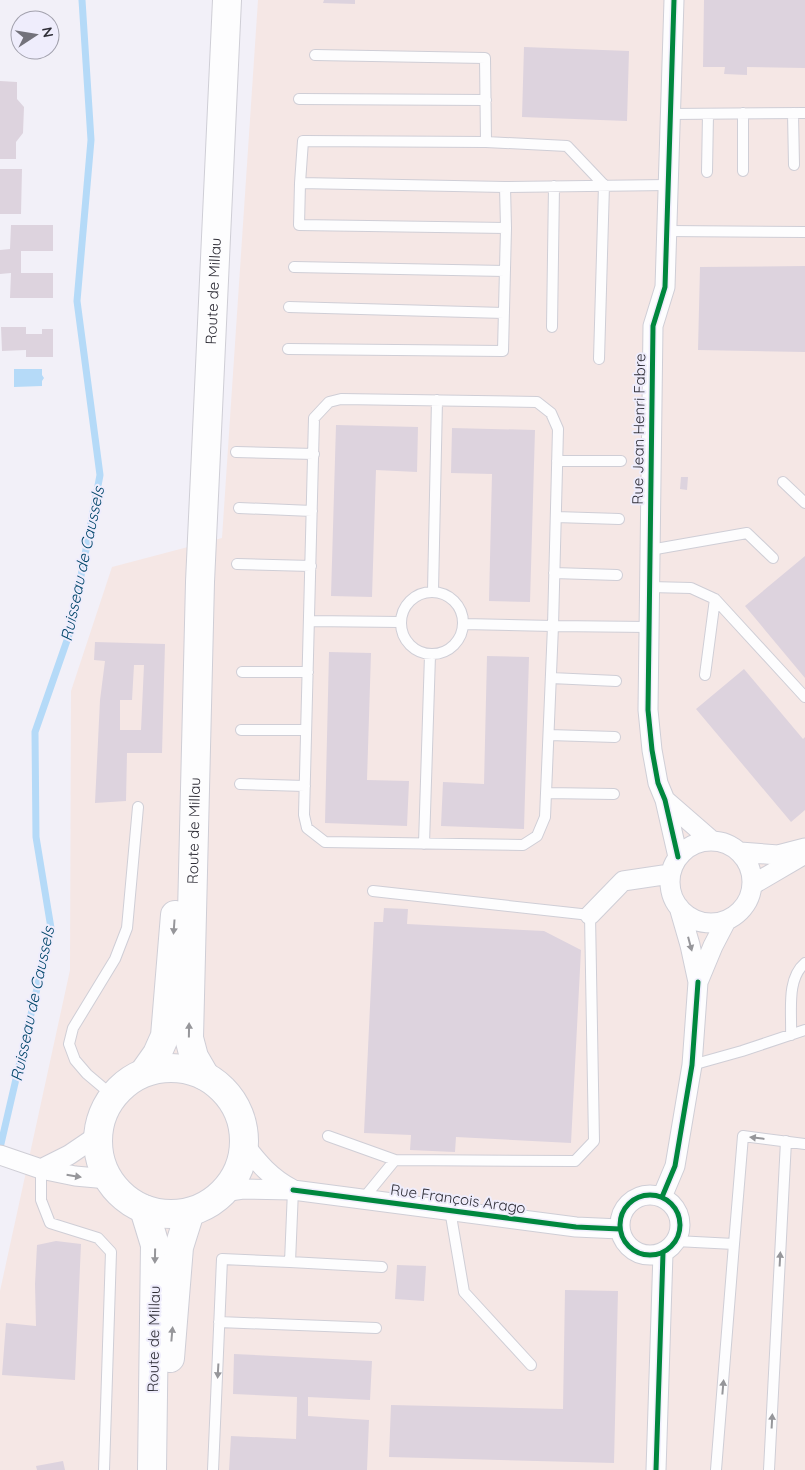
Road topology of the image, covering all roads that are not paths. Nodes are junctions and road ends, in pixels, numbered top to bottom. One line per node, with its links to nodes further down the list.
1 (227, 0): 47 (main road, Route de Millau)
2 (674, 0): 8 (street, Rue Jean Henri Fabre)
3 (315, 56): 5 (lane)
4 (299, 99): 5 (lane)
5 (486, 100): 11 (lane)
6 (793, 113): 7 (lane); 10 (lane); 12 (lane)
7 (805, 113)
8 (671, 114): 9 (lane); 18 (street, Rue Jean Henri Fabre)
9 (708, 114): 10 (lane); 14 (lane)
10 (743, 114): 13 (lane)
11 (486, 142): 15 (lane); 16 (lane)
12 (794, 165)
13 (743, 171)
14 (707, 172)
15 (300, 184): 19 (lane); 20 (lane)
16 (604, 185): 17 (lane); 18 (lane); 29 (lane)
17 (554, 186): 19 (lane); 27 (lane)
18 (668, 186): 21 (street, Rue Jean Henri Fabre)
19 (505, 187): 20 (lane)
20 (506, 228): 24 (lane)
21 (667, 231): 22 (lane); 41 (street, Rue Jean Henri Fabre)
22 (805, 232)
23 (294, 267): 24 (lane)
24 (505, 271): 26 (lane)
25 (289, 308): 26 (lane)
26 (504, 312): 28 (lane)
27 (552, 327)
28 (288, 349)
29 (599, 359)
30 (437, 400): 32 (lane); 33 (lane); 49 (lane)
31 (236, 452): 32 (lane)
32 (314, 454): 38 (lane)
33 (557, 461): 34 (lane); 39 (lane)
34 (621, 461)
35 (783, 482): 36 (lane)
36 (805, 502)
37 (239, 508): 38 (lane)
38 (312, 510): 44 (lane)
39 (556, 517): 40 (lane); 45 (lane)
40 (620, 519)
41 (650, 550): 42 (lane); 48 (street, Rue Jean Henri Fabre)
42 (773, 558)
43 (237, 564): 44 (lane)
44 (310, 566): 51 (lane)
45 (554, 572): 46 (lane); 54 (lane)
46 (617, 575)
47 (200, 582): 90 (main road, Route de Millau, one-way to 90); 91 (main road, Route de Millau, one-way to 47)
48 (650, 587): 50 (lane); 55 (street, Rue Jean Henri Fabre)
49 (433, 591): 52 (lane); 53 (lane)
50 (715, 599): 59 (lane); 62 (lane)
51 (309, 621): 52 (lane); 58 (lane)
52 (400, 622): 56 (lane)
53 (464, 624): 54 (lane); 56 (lane)
54 (553, 626): 55 (lane); 60 (lane)
55 (649, 627): 71 (street, Rue Jean Henri Fabre)
56 (430, 655): 74 (lane)
57 (242, 672): 58 (lane)
58 (308, 672): 64 (lane)
59 (705, 675)
60 (551, 678): 61 (lane); 65 (lane)
61 (616, 681)
62 (805, 697)
63 (241, 730): 64 (lane)
64 (306, 730): 68 (lane)
65 (549, 735): 66 (lane); 69 (lane)
66 (615, 737)
67 (240, 784): 68 (lane)
68 (305, 786): 74 (lane)
69 (546, 793): 70 (lane); 74 (lane)
70 (614, 794)
71 (666, 800): 73 (street, Rue Jean Henri Fabre); 78 (street, Rue Jean Henri Fabre)
72 (138, 807): 92 (lane)
73 (711, 840): 76 (street); 78 (street)
74 (424, 844)
75 (805, 848): 76 (street)
76 (740, 852): 80 (street)
77 (805, 854): 80 (street)
78 (678, 857): 79 (street)
79 (670, 874): 82 (street); 83 (street)
80 (752, 886): 84 (street)
81 (372, 891): 83 (lane)
82 (678, 907): 84 (street); 86 (street, one-way to 86)
83 (590, 916): 99 (lane)
84 (726, 921): 86 (street)
85 (805, 963): 88 (lane)
86 (698, 982): 89 (street)
87 (805, 1030): 88 (lane)
88 (791, 1035): 89 (lane)
89 (692, 1065): 104 (street)
90 (145, 1071): 91 (main road); 92 (main road)
91 (205, 1076): 96 (main road)
92 (113, 1096): 93 (main road)
93 (97, 1136): 100 (street); 101 (main road)
94 (328, 1136): 99 (lane)
95 (786, 1141): 97 (lane); 110 (lane, one-way to 110); 123 (lane, one-way to 95)
96 (244, 1144): 102 (street); 103 (main road)
97 (805, 1144)
98 (6, 1157): 100 (street)
99 (395, 1160): 105 (lane)
100 (41, 1169): 101 (street, one-way to 101); 117 (lane)
101 (108, 1179): 106 (main road)
102 (293, 1190): 103 (street, Rue François Arago); 105 (street, Rue François Arago); 112 (lane)
103 (223, 1192): 108 (main road)
104 (662, 1197): 109 (street); 111 (street)
105 (363, 1199): 107 (street, Rue François Arago)
106 (144, 1209): 108 (main road); 118 (main road, Route de Millau, one-way to 118)
107 (450, 1210): 109 (street, Rue François Arago); 116 (lane)
108 (190, 1212): 119 (main road, Route de Millau, one-way to 108)
109 (620, 1229): 111 (street)
110 (734, 1244): 111 (lane); 122 (lane, one-way to 110)
111 (670, 1247): 121 (street)
112 (290, 1262): 113 (lane); 114 (lane)
113 (382, 1267)
114 (219, 1322): 115 (lane); 120 (lane, one-way to 120)
115 (376, 1328)
116 (531, 1365)
117 (104, 1470)
118 (152, 1470)
119 (161, 1470)
120 (213, 1470)
121 (656, 1470)
122 (716, 1470)
123 (769, 1470)

